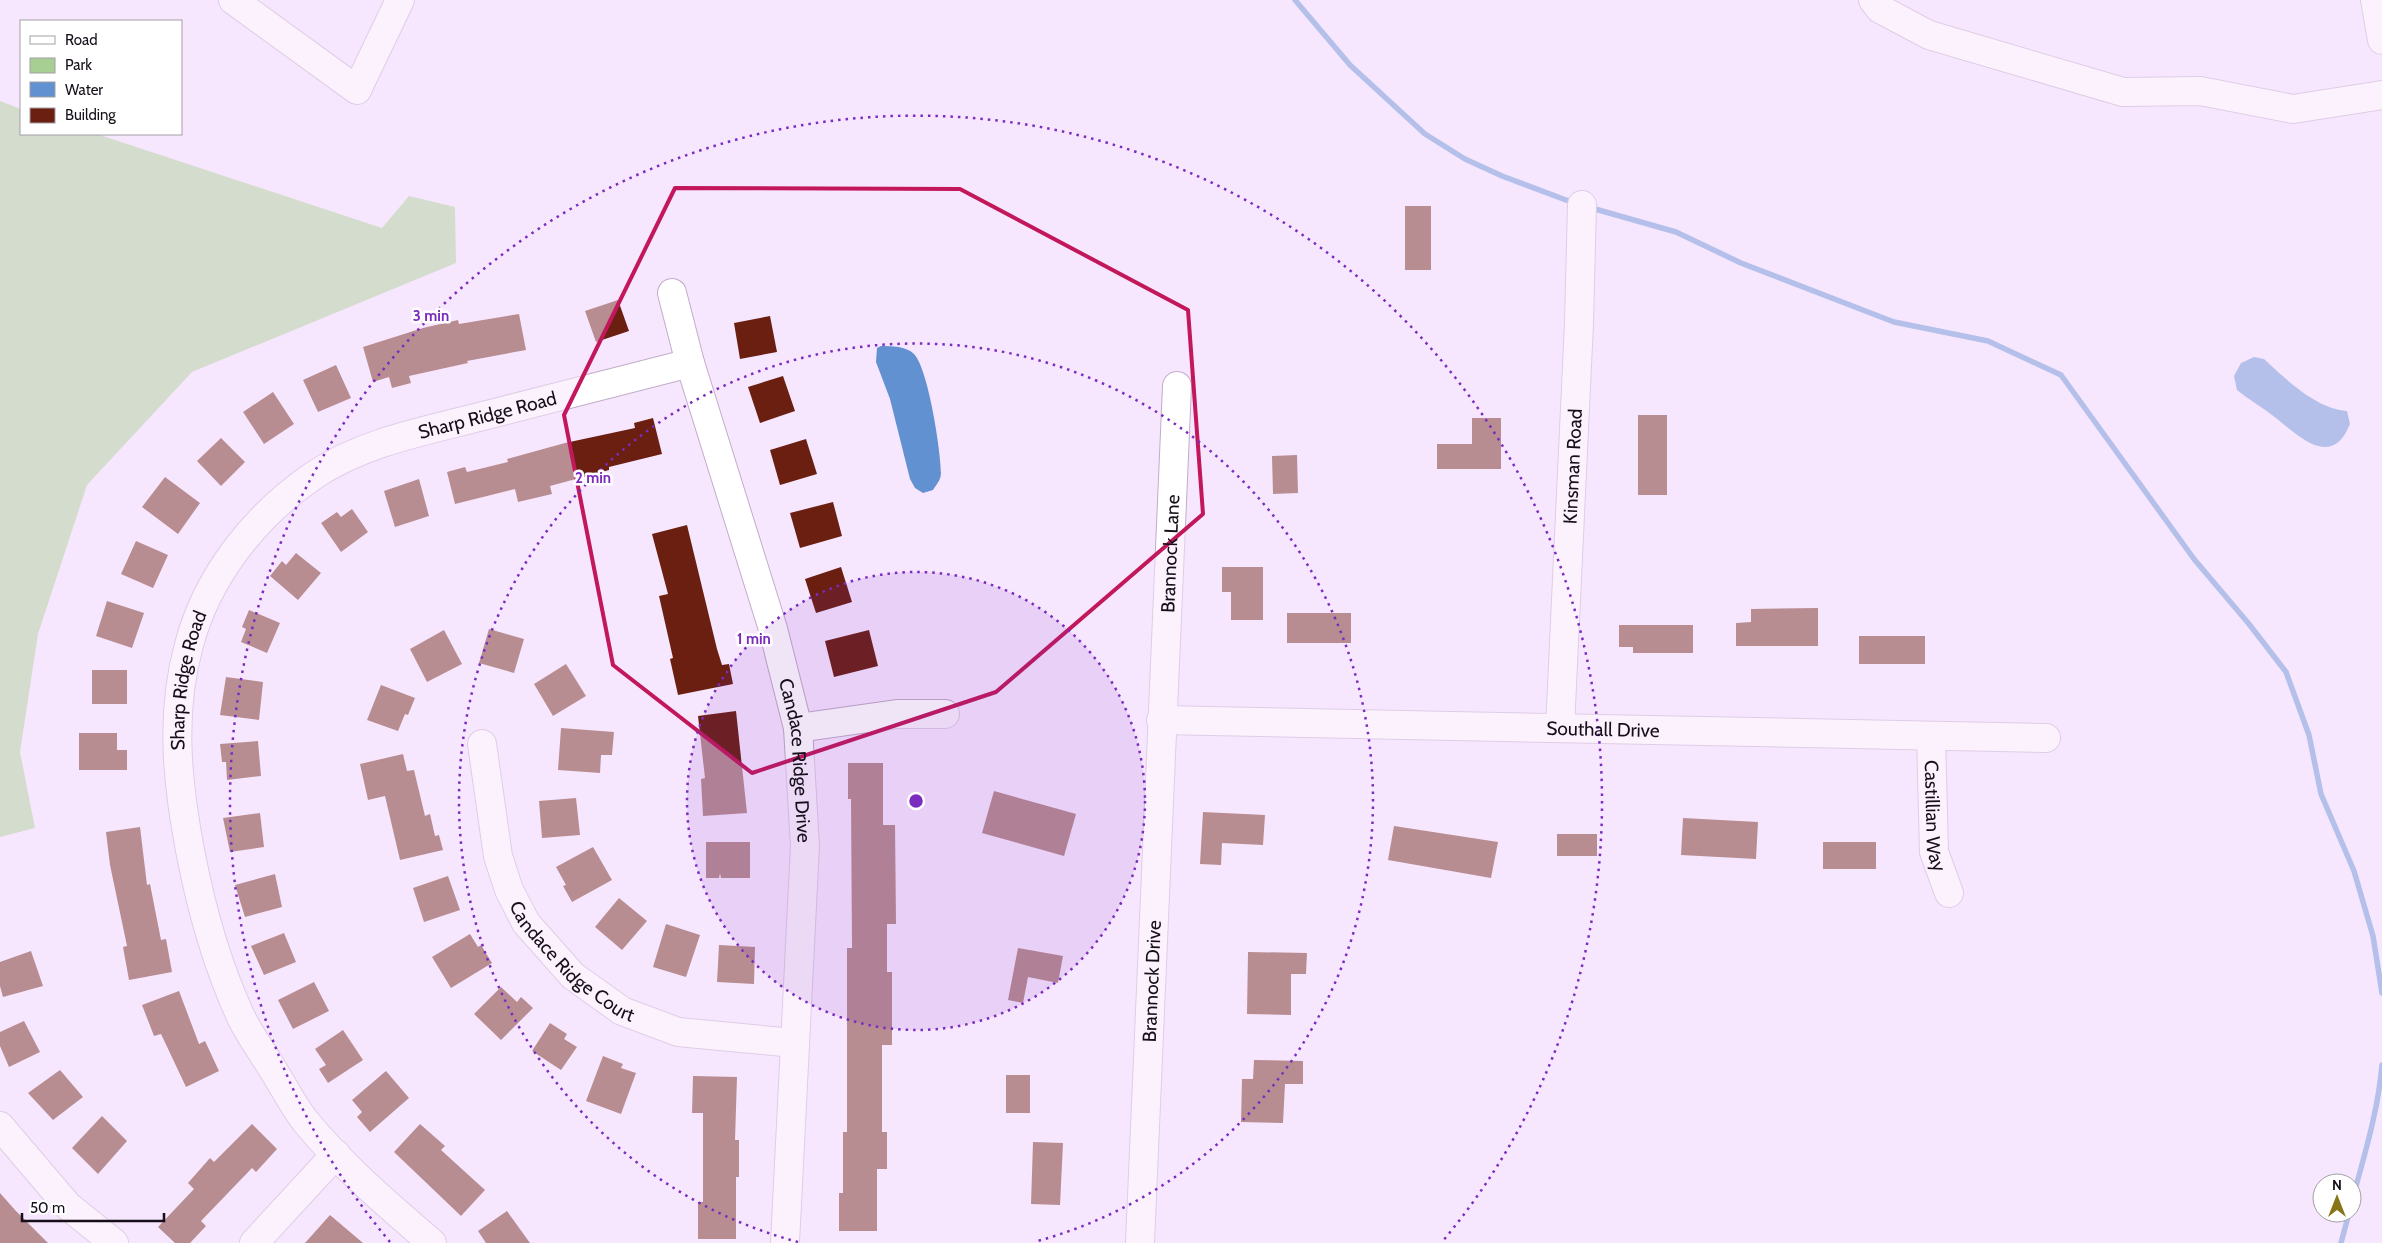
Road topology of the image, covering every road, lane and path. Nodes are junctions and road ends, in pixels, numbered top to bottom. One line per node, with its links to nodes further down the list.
1 (233, 0): 2 (street)
2 (400, 0)
3 (1873, 0): 6 (street)
4 (2375, 0): 5 (street)
5 (2382, 40)
6 (2382, 95)
7 (1582, 205): 14 (street, Kinsman Road)
8 (672, 293): 9 (street, Candace Ridge Drive)
9 (690, 363): 13 (street, Candace Ridge Drive); 21 (street, Sharp Ridge Road)
10 (1177, 386): 12 (street, Brannock Lane)
11 (945, 714): 13 (street)
12 (1161, 720): 14 (street, Southall Drive); 26 (street, Brannock Drive)
13 (798, 728): 19 (street, Candace Ridge Drive)
14 (1560, 728): 15 (street, Southall Drive)
15 (1931, 736): 16 (street, Southall Drive); 18 (street, Castillian Way)
16 (2046, 738)
17 (482, 744): 19 (street, Candace Ridge Court)
18 (1949, 893)
19 (794, 1043): 25 (street, Candace Ridge Drive)
20 (0, 1126): 22 (street)
21 (336, 1154): 23 (street); 24 (street, Sharp Ridge Road)
22 (114, 1243)
23 (254, 1243)
24 (432, 1243)
25 (785, 1243)
26 (1140, 1243)

